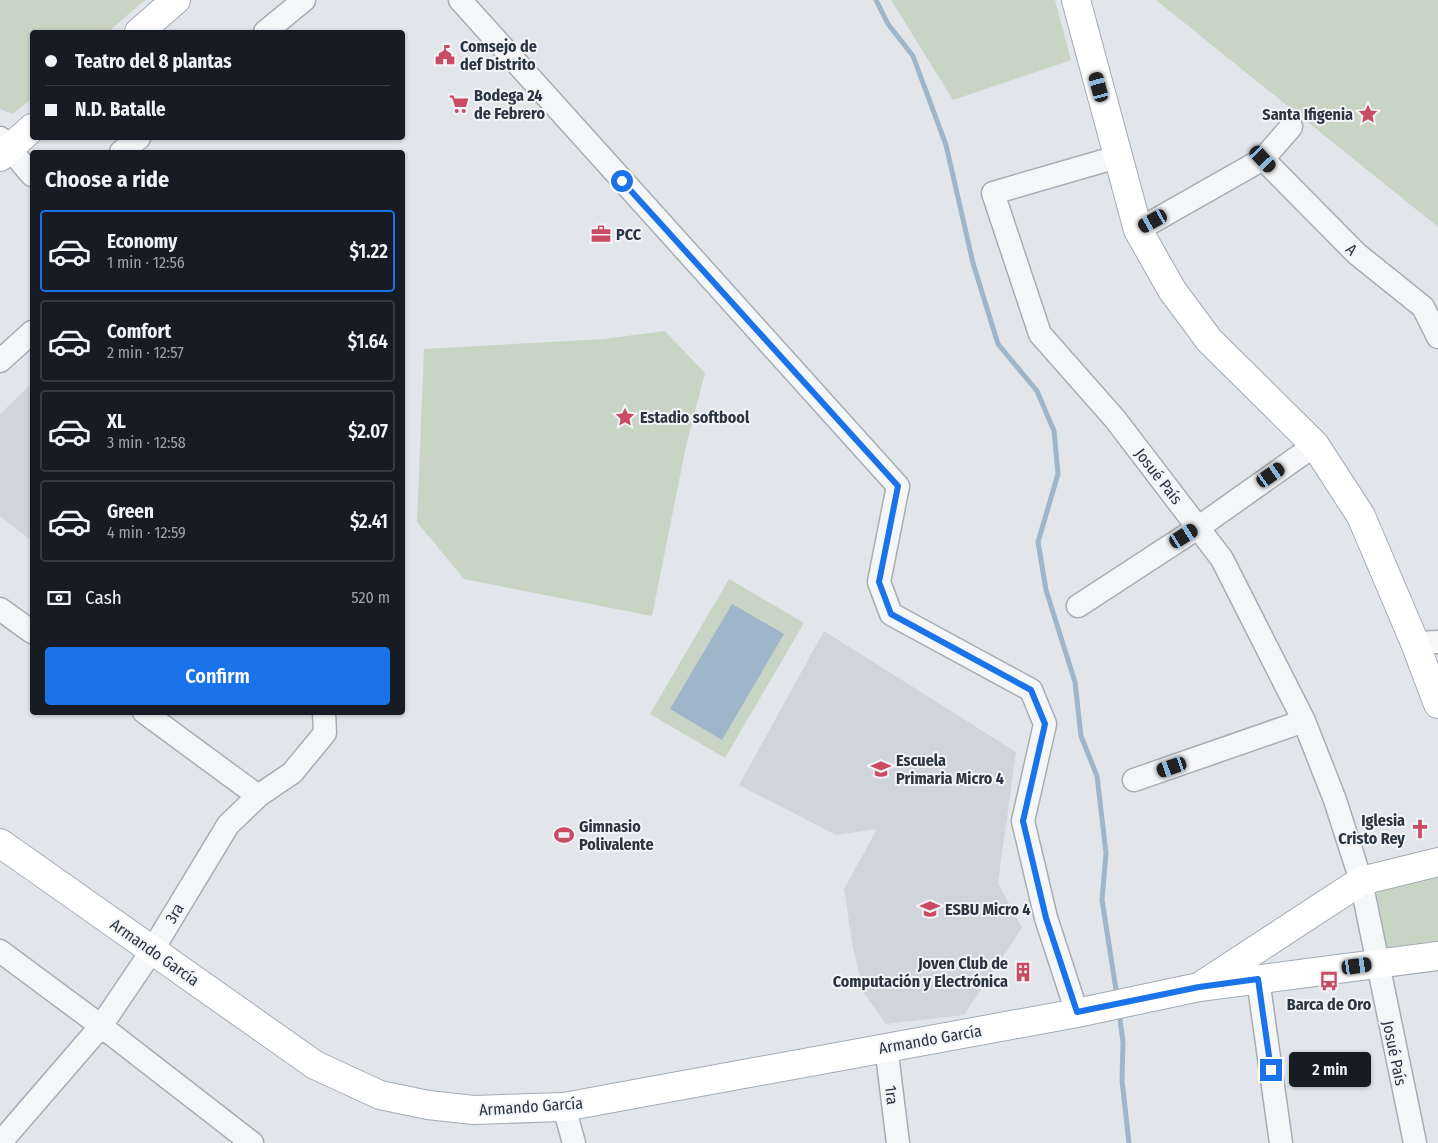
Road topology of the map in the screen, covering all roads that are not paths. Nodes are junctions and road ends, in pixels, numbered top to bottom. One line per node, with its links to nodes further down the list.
1 (176, 0): 5 (main road)
2 (304, 0): 6 (street)
3 (460, 0): 41 (street)
4 (1076, 0): 12 (main road)
5 (141, 30)
6 (267, 30)
7 (1290, 126): 13 (street)
8 (30, 129): 10 (main road)
9 (136, 140): 11 (street)
10 (3, 148): 14 (street)
11 (124, 150)
12 (1117, 157): 15 (main road); 21 (street, Josué País)
13 (1263, 159): 15 (street); 16 (street, A)
14 (30, 173)
15 (1138, 230): 20 (main road)
16 (1430, 303): 18 (street, A)
17 (30, 334): 19 (street)
18 (1438, 337)
19 (0, 361)
20 (1315, 444): 21 (street); 25 (main road)
21 (1199, 527): 22 (street); 29 (street, Josué País)
22 (1078, 606)
23 (0, 609): 24 (street)
24 (30, 631)
25 (1427, 643): 26 (main road)
26 (1438, 704)
27 (148, 715): 31 (street)
28 (324, 715): 31 (street, 3ra)
29 (1304, 720): 30 (street); 34 (street, Josué País)
30 (1134, 780)
31 (258, 796): 35 (street, 3ra)
32 (0, 844): 35 (main road, Armando García)
33 (1438, 862): 34 (main road)
34 (1361, 881): 38 (street, Josué País); 40 (main road)
35 (153, 949): 42 (street, 3ra); 44 (main road, Armando García)
36 (0, 951): 42 (street)
37 (1438, 956): 38 (main road, Armando García)
38 (1376, 963): 39 (main road, Armando García); 50 (street, Josué País)
39 (1258, 979): 40 (main road, Armando García); 49 (street)
40 (1199, 987): 41 (main road, Armando García)
41 (1087, 1010): 43 (main road, Armando García)
42 (101, 1026): 45 (street, 3ra); 46 (street)
43 (886, 1046): 44 (main road, Armando García); 48 (street, 1ra)
44 (564, 1107): 47 (street)
45 (0, 1143)
46 (252, 1143)
47 (574, 1143)
48 (898, 1143)
49 (1281, 1143)
50 (1415, 1143)

